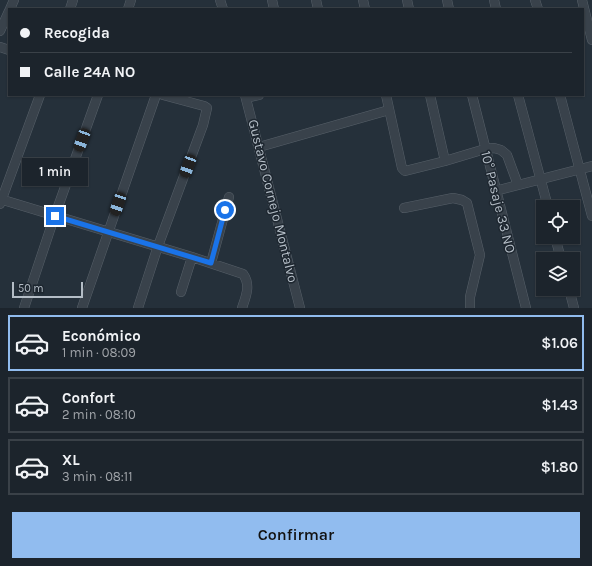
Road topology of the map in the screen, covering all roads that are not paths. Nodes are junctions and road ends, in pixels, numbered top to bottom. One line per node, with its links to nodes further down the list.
1 (582, 0): 2 (street)
2 (586, 10): 5 (street)
3 (8, 12): 4 (street)
4 (0, 31)
5 (592, 40)
6 (40, 96): 27 (street)
7 (98, 96): 29 (street)
8 (156, 96): 31 (street)
9 (167, 96): 32 (street)
10 (386, 96): 16 (street)
11 (430, 96): 19 (street)
12 (472, 96): 18 (street, 10° Pasaje 33 NO)
13 (518, 96): 22 (street)
14 (560, 96): 21 (street)
15 (246, 97): 17 (street, Gustavo Cornejo Montalvo)
16 (389, 110): 17 (street); 19 (street)
17 (259, 147): 41 (street, Gustavo Cornejo Montalvo)
18 (485, 148): 19 (street); 23 (street); 24 (street, 10° Pasaje 33 NO)
19 (445, 160)
20 (592, 166): 21 (street)
21 (580, 169): 22 (street); 30 (street)
22 (540, 180): 23 (street); 26 (street)
23 (518, 185): 24 (street)
24 (495, 191): 43 (street, 10° Pasaje 33 NO)
25 (229, 197): 34 (street)
26 (546, 200)
27 (0, 201): 29 (street)
28 (404, 208): 42 (street)
29 (55, 216): 31 (street); 37 (street)
30 (592, 216)
31 (108, 231): 32 (street); 38 (street)
32 (158, 246): 33 (street); 39 (street)
33 (192, 256): 34 (street); 35 (street)
34 (211, 263): 40 (street)
35 (181, 292)
36 (571, 296): 44 (street)
37 (24, 308)
38 (82, 308)
39 (138, 308)
40 (242, 308)
41 (300, 308)
42 (470, 308)
43 (526, 308)
44 (574, 308)

